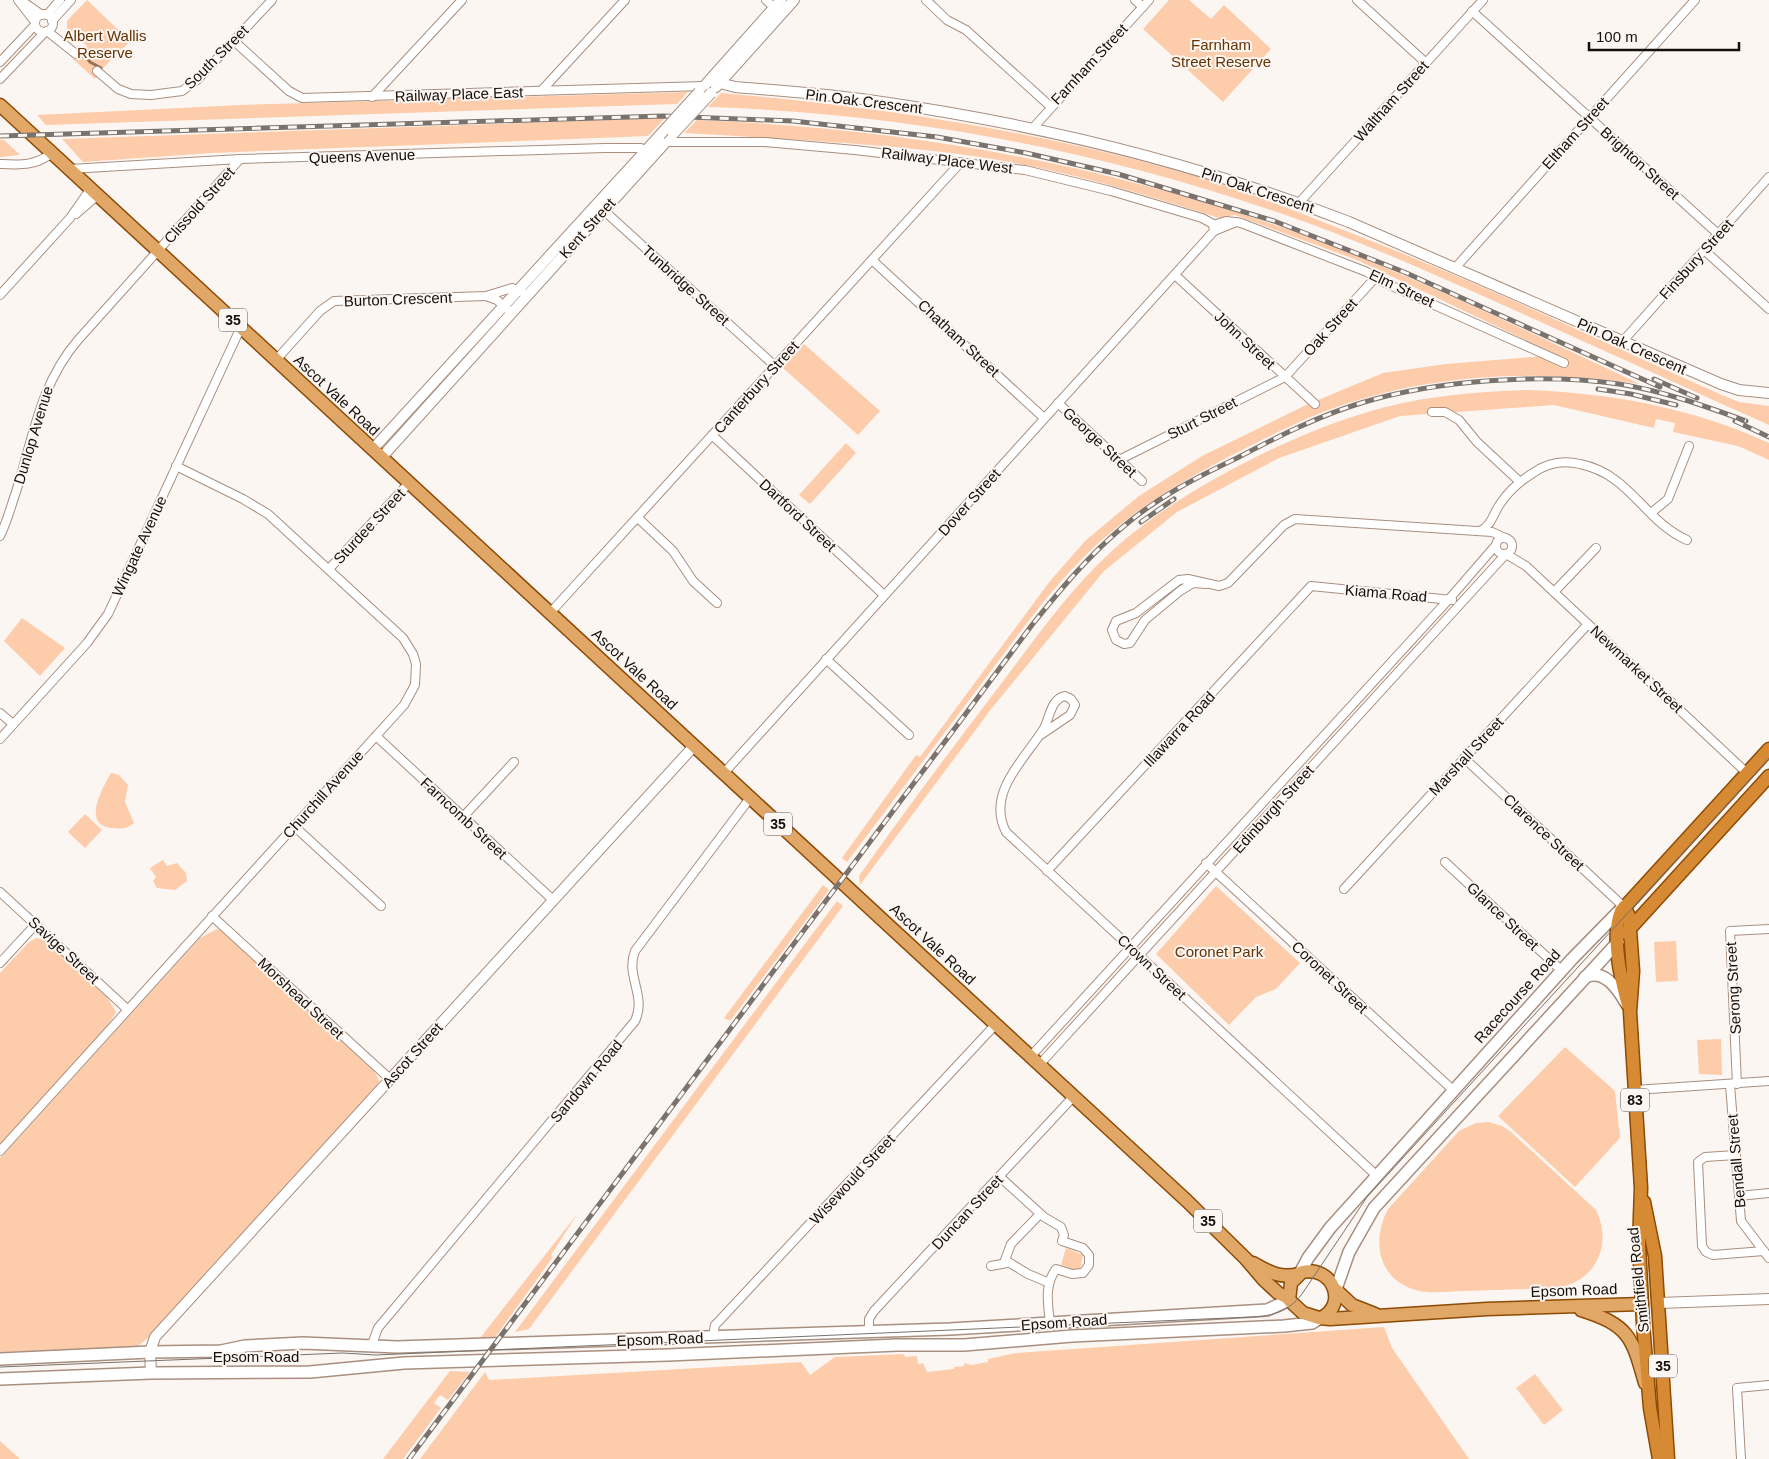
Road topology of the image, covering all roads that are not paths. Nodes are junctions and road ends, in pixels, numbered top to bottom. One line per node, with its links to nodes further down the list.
1 (19, 0): 18 (street); 19 (street)
2 (60, 0): 19 (street)
3 (72, 0): 19 (street)
4 (272, 0): 20 (street, South Street)
5 (462, 0): 29 (street)
6 (625, 0): 27 (street)
7 (766, 0): 16 (street)
8 (926, 0): 31 (street)
9 (1135, 0): 15 (street)
10 (1149, 0): 15 (street, Farnham Street)
11 (1357, 0): 23 (street)
12 (1483, 0): 17 (street, Waltham Street)
13 (1695, 0): 32 (street, Eltham Street)
14 (786, 1): 16 (street, Kent Street)
15 (1143, 7): 31 (street, Farnham Street)
16 (778, 11): 26 (street, Kent Street); 28 (street, Kent Street)
17 (1472, 11): 23 (street, Waltham Street); 32 (street, Brighton Street)
18 (35, 23): 19 (street); 19 (street); 22 (street)
19 (48, 23): 21 (street); 25 (street)
20 (234, 41): 24 (street, South Street); 29 (street, Railway Place East)
21 (76, 54)
22 (0, 62)
23 (1426, 63): 45 (street, Waltham Street)
24 (97, 71)
25 (0, 79)
26 (720, 83): 28 (street, Kent Street); 33 (street, Pin Oak Crescent)
27 (542, 90): 28 (street, Railway Place East); 29 (street, Railway Place East)
28 (705, 90): 34 (street, Kent Street, bridge)
29 (372, 97)
30 (0, 105): 35 (main road, Ascot Vale Road / 35)
31 (1050, 106): 33 (street, Farnham Street)
32 (1590, 117): 48 (street, Brighton Street); 52 (street, Eltham Street)
33 (1032, 129): 45 (street, Pin Oak Crescent)
34 (666, 137): 36 (street, Kent Street); 38 (street, Railway Place West)
35 (52, 152): 39 (street); 40 (main road, Ascot Vale Road / 35)
36 (648, 154): 37 (street, Queens Avenue); 46 (street, Kent Street)
37 (240, 160): 40 (street, Queens Avenue); 50 (street, Clissold Street)
38 (962, 162): 47 (street, Railway Place West); 51 (street, Canterbury Street)
39 (0, 164)
40 (70, 169): 43 (main road, Ascot Vale Road / 35)
41 (1769, 177): 42 (street, Finsbury Street)
42 (1761, 185): 44 (street); 48 (street, Finsbury Street)
43 (94, 191): 50 (main road, Ascot Vale Road / 35); 56 (street)
44 (1769, 192)
45 (1299, 203): 52 (street, Pin Oak Crescent)
46 (600, 207): 55 (street, Kent Street); 64 (street, Tunbridge Street)
47 (1213, 228): 53 (street, Dover Street); 54 (street, Elm Street)
48 (1718, 234): 49 (street, Finsbury Street)
49 (1704, 250): 59 (street); 61 (street, Finsbury Street)
50 (158, 251): 60 (main road, Ascot Vale Road / 35); 84 (street, Dunlop Avenue)
51 (872, 260): 64 (street, Canterbury Street); 70 (street, Chatham Street)
52 (1456, 267): 61 (street, Pin Oak Crescent)
53 (1175, 276): 65 (street, John Street); 67 (street, Dover Street)
54 (1376, 278): 63 (street, Elm Street); 65 (street, Oak Street)
55 (523, 292): 57 (street, Burton Crescent); 58 (street, Kent Street)
56 (0, 295)
57 (486, 296): 58 (street); 62 (street, Burton Crescent)
58 (507, 309): 73 (street, Kent Street)
59 (1769, 309)
60 (241, 327): 62 (main road, Ascot Vale Road / 35); 75 (street, Wingate Avenue)
61 (1623, 342): 66 (street, Pin Oak Crescent)
62 (276, 360): 73 (main road, Ascot Vale Road / 35)
63 (1564, 363)
64 (775, 366): 71 (street, Canterbury Street)
65 (1285, 377): 68 (street, John Street); 74 (street, Sturt Street)
66 (1769, 393)
67 (1058, 403): 70 (street, Dover Street); 74 (street, George Street)
68 (1315, 404)
69 (1432, 412): 77 (street)
70 (1044, 418): 96 (street, Dover Street)
71 (712, 436): 81 (street, Canterbury Street); 96 (street, Dartford Street)
72 (1689, 446): 79 (street)
73 (377, 453): 78 (main road, Ascot Vale Road / 35)
74 (1120, 460): 76 (street, George Street)
75 (176, 466): 92 (street, Churchill Avenue); 104 (street, Wingate Avenue)
76 (1142, 481)
77 (1520, 482): 79 (street); 80 (street)
78 (409, 483): 92 (street, Sturdee Street); 100 (main road, Ascot Vale Road / 35)
79 (1651, 513): 86 (street)
80 (1494, 514): 82 (street); 83 (street)
81 (638, 518): 98 (street); 100 (street, Canterbury Street)
82 (1479, 531): 83 (street); 88 (street); 93 (street)
83 (1497, 534): 85 (street)
84 (0, 536)
85 (1505, 538): 87 (street); 88 (street)
86 (1687, 540)
87 (1512, 544): 90 (street); 91 (street, Newmarket Street)
88 (1496, 545): 90 (street); 97 (street, Edinburgh Street)
89 (1596, 548): 95 (street)
90 (1506, 554): 91 (street, Newmarket Street); 99 (street, Edinburgh Street)
91 (1526, 566): 95 (street, Newmarket Street)
92 (330, 570): 106 (street, Churchill Avenue)
93 (1206, 584): 93 (street)
94 (1311, 586): 97 (street, Kiama Road); 121 (street, Illawarra Road)
95 (1554, 592): 101 (street, Newmarket Street)
96 (884, 595): 102 (street, Dover Street)
97 (1450, 598): 99 (street); 120 (street, Edinburgh Street)
98 (717, 603)
99 (1459, 606): 122 (street, Edinburgh Street)
100 (550, 613): 109 (main road, Ascot Vale Road / 35)
101 (1588, 624): 111 (street, Marshall Street); 114 (street, Newmarket Street)
102 (826, 659): 105 (street); 113 (street, Dover Street)
103 (0, 712): 104 (street)
104 (13, 724): 108 (street, Wingate Avenue)
105 (910, 734)
106 (376, 736): 117 (street, Farncomb Street); 118 (street, Churchill Avenue)
107 (1039, 736): 107 (street, Crown Street); 121 (street, Crown Street)
108 (0, 739)
109 (694, 746): 113 (main road, Ascot Vale Road / 35); 125 (street, Ascot Street)
110 (1769, 749): 114 (highway, Racecourse Road / 83)
111 (1464, 758): 123 (street, Marshall Street); 127 (street, Clarence Street)
112 (514, 762): 117 (street)
113 (724, 773): 116 (main road, Ascot Vale Road / 35)
114 (1747, 773): 115 (highway); 127 (highway, Racecourse Road / 83)
115 (1766, 779): 130 (highway)
116 (750, 798): 140 (main road, Ascot Vale Road / 35); 174 (street, Sandown Road)
117 (463, 817): 125 (street, Farncomb Street)
118 (294, 826): 126 (street); 128 (street, Churchill Avenue)
119 (1445, 862): 136 (street, Glance Street)
120 (1206, 863): 122 (street, Coronet Street); 133 (street, Edinburgh Street)
121 (1047, 871): 133 (street, Crown Street)
122 (1216, 872): 134 (street, Edinburgh Street); 146 (street, Coronet Street)
123 (1344, 889)
124 (0, 892): 129 (street, Savige Street)
125 (553, 900): 142 (street, Ascot Street)
126 (381, 906)
127 (1624, 907): 130 (highway, Smithfield Road); 132 (highway, Smithfield Road / 83); 136 (main road, Racecourse Road)
128 (212, 916): 138 (street, Churchill Avenue); 142 (street, Morshead Street)
129 (36, 924): 135 (street); 138 (street, Savige Street)
130 (1630, 929): 132 (highway); 139 (highway, Smithfield Road / 83)
131 (1769, 929): 144 (street, Serong Street)
132 (1618, 942): 137 (main road); 139 (highway, Smithfield Road / 83)
133 (1130, 947): 134 (street, Crown Street); 141 (street, Edinburgh Street)
134 (1139, 956): 141 (street, Edinburgh Street); 151 (street, Crown Street)
135 (0, 963)
136 (1562, 971): 146 (main road, Racecourse Road)
137 (1586, 977): 139 (main road); 148 (main road)
138 (127, 1009): 149 (street, Churchill Avenue)
139 (1629, 1010): 145 (highway, Smithfield Road / 83)
140 (996, 1024): 141 (main road, Ascot Vale Road / 35); 173 (street, Wisewould Street)
141 (1035, 1060): 147 (main road, Ascot Vale Road / 35)
142 (390, 1079): 175 (street, Ascot Street)
143 (1769, 1081): 144 (street)
144 (1734, 1085): 145 (street); 150 (street, Bendall Street)
145 (1634, 1090): 153 (highway, Smithfield Road / 83)
146 (1454, 1091): 148 (main road); 151 (main road, Racecourse Road)
147 (1074, 1096): 152 (street, Duncan Street); 158 (main road, Ascot Vale Road / 35)
148 (1469, 1104): 163 (main road)
149 (0, 1151)
150 (1736, 1155): 155 (street, Bendall Street); 157 (street)
151 (1377, 1176): 161 (main road, Racecourse Road)
152 (1000, 1177): 156 (street); 172 (street, Duncan Street)
153 (1641, 1188): 166 (highway, Smithfield Road / 83); 167 (highway, Smithfield Road / 83)
154 (1769, 1193): 155 (street)
155 (1739, 1196): 157 (street, Bendall Street)
156 (1040, 1214): 159 (street); 162 (street)
157 (1766, 1255)
158 (1246, 1259): 161 (main road, Ascot Vale Road / 35); 164 (main road, Ascot Vale Road / 35)
159 (1007, 1262): 160 (street); 162 (street)
160 (991, 1266)
161 (1300, 1273): 163 (main road, 35); 164 (main road)
162 (1047, 1282): 171 (street)
163 (1336, 1290): 169 (main road, Epsom Road / 35); 170 (main road)
164 (1289, 1299): 170 (main road, 35); 171 (main road, Epsom Road)
165 (1769, 1299): 166 (street, Epsom Road)
166 (1659, 1303): 167 (highway, Epsom Road / 35); 181 (highway, Smithfield Road / 35)
167 (1642, 1304): 168 (main road, Epsom Road / 35); 180 (highway, Smithfield Road / 35)
168 (1570, 1307): 169 (main road, Epsom Road / 35); 180 (main road)
169 (1380, 1315): 170 (main road, Epsom Road / 35)
170 (1320, 1318): 177 (main road, Epsom Road)
171 (1050, 1323): 172 (main road, Epsom Road)
172 (869, 1330): 173 (main road, Epsom Road)
173 (713, 1336): 174 (main road, Epsom Road)
174 (371, 1346): 175 (main road, Epsom Road)
175 (150, 1352): 176 (main road, Epsom Road); 177 (street)
176 (0, 1359)
177 (152, 1372): 178 (main road, Epsom Road)
178 (0, 1379)
179 (1769, 1386): 185 (street)
180 (1649, 1398): 182 (highway, Smithfield Road / 35)
181 (1666, 1412): 182 (highway); 184 (highway, Smithfield Road / 35)
182 (1655, 1436): 183 (highway, Smithfield Road / 35)
183 (1658, 1459)
184 (1668, 1459)
185 (1741, 1459)

